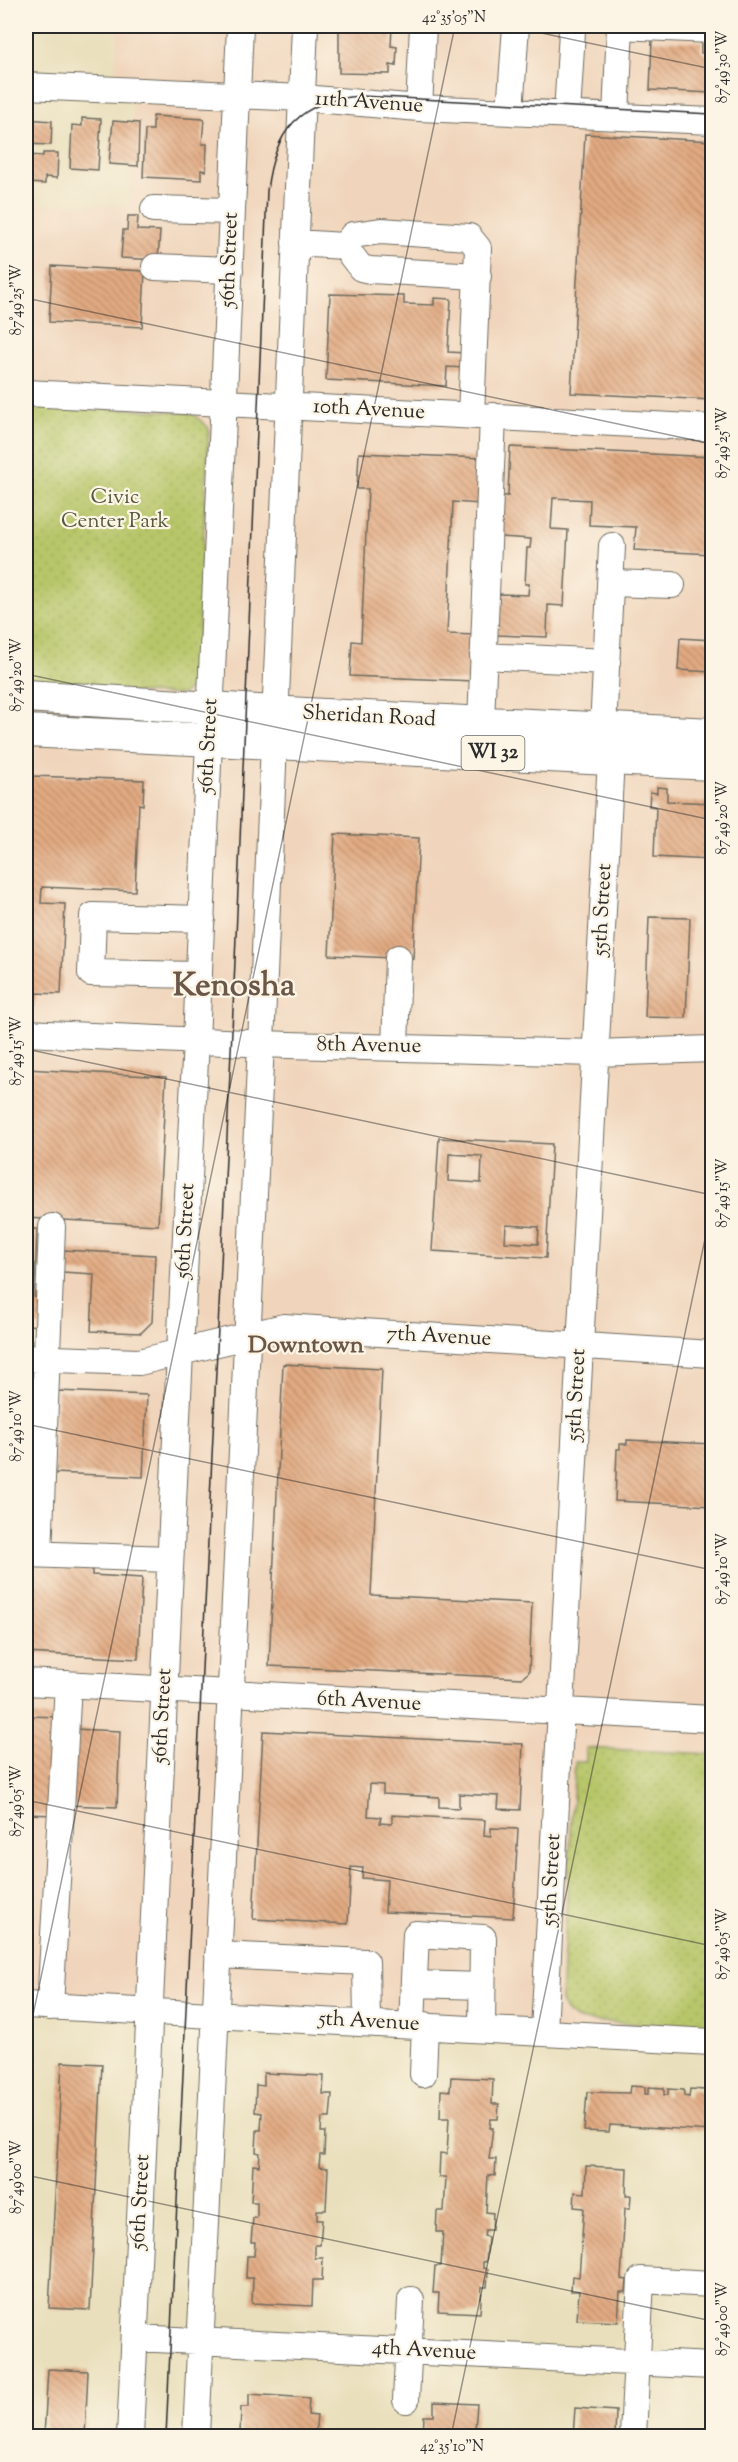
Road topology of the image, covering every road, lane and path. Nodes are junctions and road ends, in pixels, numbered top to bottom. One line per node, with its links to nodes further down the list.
1 (240, 26): 10 (street, 56th Street)
2 (304, 26): 11 (street)
3 (423, 26): 12 (street)
4 (516, 26): 13 (street)
5 (620, 26): 6 (street); 15 (street)
6 (685, 27): 7 (street)
7 (712, 30)
8 (572, 31): 14 (street)
9 (26, 86): 10 (street, 11th Avenue)
10 (236, 95): 11 (street, 11th Avenue); 18 (street, 56th Street)
11 (303, 98): 12 (street, 11th Avenue); 19 (street)
12 (419, 108): 13 (street, 11th Avenue)
13 (510, 111): 14 (street, 11th Avenue)
14 (567, 114): 15 (street, 11th Avenue)
15 (616, 116): 16 (street, 11th Avenue)
16 (712, 121)
17 (154, 209): 18 (street)
18 (232, 211): 22 (street, 56th Street)
19 (295, 243): 20 (street); 26 (street)
20 (344, 246): 23 (street); 23 (street)
21 (155, 267): 22 (street)
22 (230, 270): 25 (street, 56th Street)
23 (478, 276): 27 (street)
24 (26, 393): 25 (street, 10th Avenue)
25 (224, 403): 26 (street, 10th Avenue); 35 (street, 56th Street)
26 (288, 405): 27 (street, 10th Avenue); 36 (street)
27 (482, 416): 28 (street, 10th Avenue); 32 (street)
28 (712, 428)
29 (612, 546): 30 (street)
30 (610, 583): 31 (street); 33 (street)
31 (672, 585)
32 (483, 656): 33 (street); 37 (street)
33 (607, 662): 38 (street)
34 (26, 696): 35 (main road, Sheridan Road / WI 32)
35 (210, 707): 36 (main road, Sheridan Road / WI 32); 41 (street, 56th Street)
36 (274, 711): 37 (main road, Sheridan Road / WI 32); 42 (street)
37 (481, 723): 38 (main road, Sheridan Road / WI 32)
38 (603, 729): 40 (main road, Sheridan Road / WI 32)
39 (26, 731): 41 (main road, Sheridan Road / WI 32)
40 (712, 734)
41 (209, 739): 42 (main road, Sheridan Road / WI 32); 45 (street, 56th Street)
42 (273, 742): 43 (main road, Sheridan Road / WI 32); 50 (street)
43 (611, 758): 44 (main road, Sheridan Road / WI 32); 53 (street, 55th Street)
44 (712, 764)
45 (201, 919): 47 (street, 56th Street); 47 (street)
46 (398, 958): 51 (street)
47 (199, 975): 49 (street, 56th Street)
48 (26, 1033): 49 (street, 8th Avenue)
49 (196, 1041): 50 (street, 8th Avenue); 57 (street, 56th Street)
50 (261, 1044): 51 (street, 8th Avenue); 55 (street)
51 (395, 1047): 53 (street, 8th Avenue)
52 (712, 1049): 53 (street, 8th Avenue)
53 (595, 1053): 56 (street, 55th Street)
54 (52, 1227): 59 (street)
55 (246, 1336): 56 (street, 7th Avenue); 57 (street, 7th Avenue); 65 (street)
56 (580, 1345): 58 (street, 7th Avenue); 66 (street, 55th Street)
57 (180, 1352): 59 (street, 7th Avenue); 61 (street, 56th Street)
58 (712, 1354)
59 (36, 1358): 60 (street)
60 (32, 1554): 61 (street)
61 (170, 1559): 64 (street, 56th Street)
62 (26, 1682): 63 (street, 6th Avenue)
63 (68, 1684): 64 (street, 6th Avenue); 71 (street)
64 (165, 1689): 65 (street, 6th Avenue); 72 (street, 56th Street)
65 (230, 1694): 66 (street, 6th Avenue); 68 (street)
66 (561, 1712): 67 (street, 6th Avenue); 77 (street, 55th Street)
67 (712, 1719)
68 (219, 1955): 73 (street); 74 (street)
69 (414, 1984): 70 (street); 70 (street); 75 (street)
70 (482, 1986): 76 (street)
71 (38, 2006): 72 (street, 5th Avenue)
72 (151, 2012): 73 (street, 5th Avenue); 82 (street, 56th Street)
73 (216, 2014): 74 (street, 5th Avenue); 83 (street)
74 (367, 2022): 75 (street, 5th Avenue)
75 (419, 2025): 76 (street, 5th Avenue); 79 (street)
76 (482, 2028): 77 (street, 5th Avenue)
77 (544, 2031): 78 (street, 5th Avenue)
78 (712, 2042)
79 (423, 2074)
80 (712, 2284): 85 (street)
81 (411, 2300): 84 (street)
82 (135, 2338): 83 (street, 4th Avenue); 88 (street, 56th Street)
83 (201, 2340): 84 (street, 4th Avenue); 89 (street)
84 (409, 2350): 85 (street, 4th Avenue); 87 (street)
85 (637, 2362): 86 (street, 4th Avenue); 90 (street)
86 (712, 2366)
87 (406, 2400)
88 (130, 2436)
89 (196, 2436)
90 (633, 2436)

